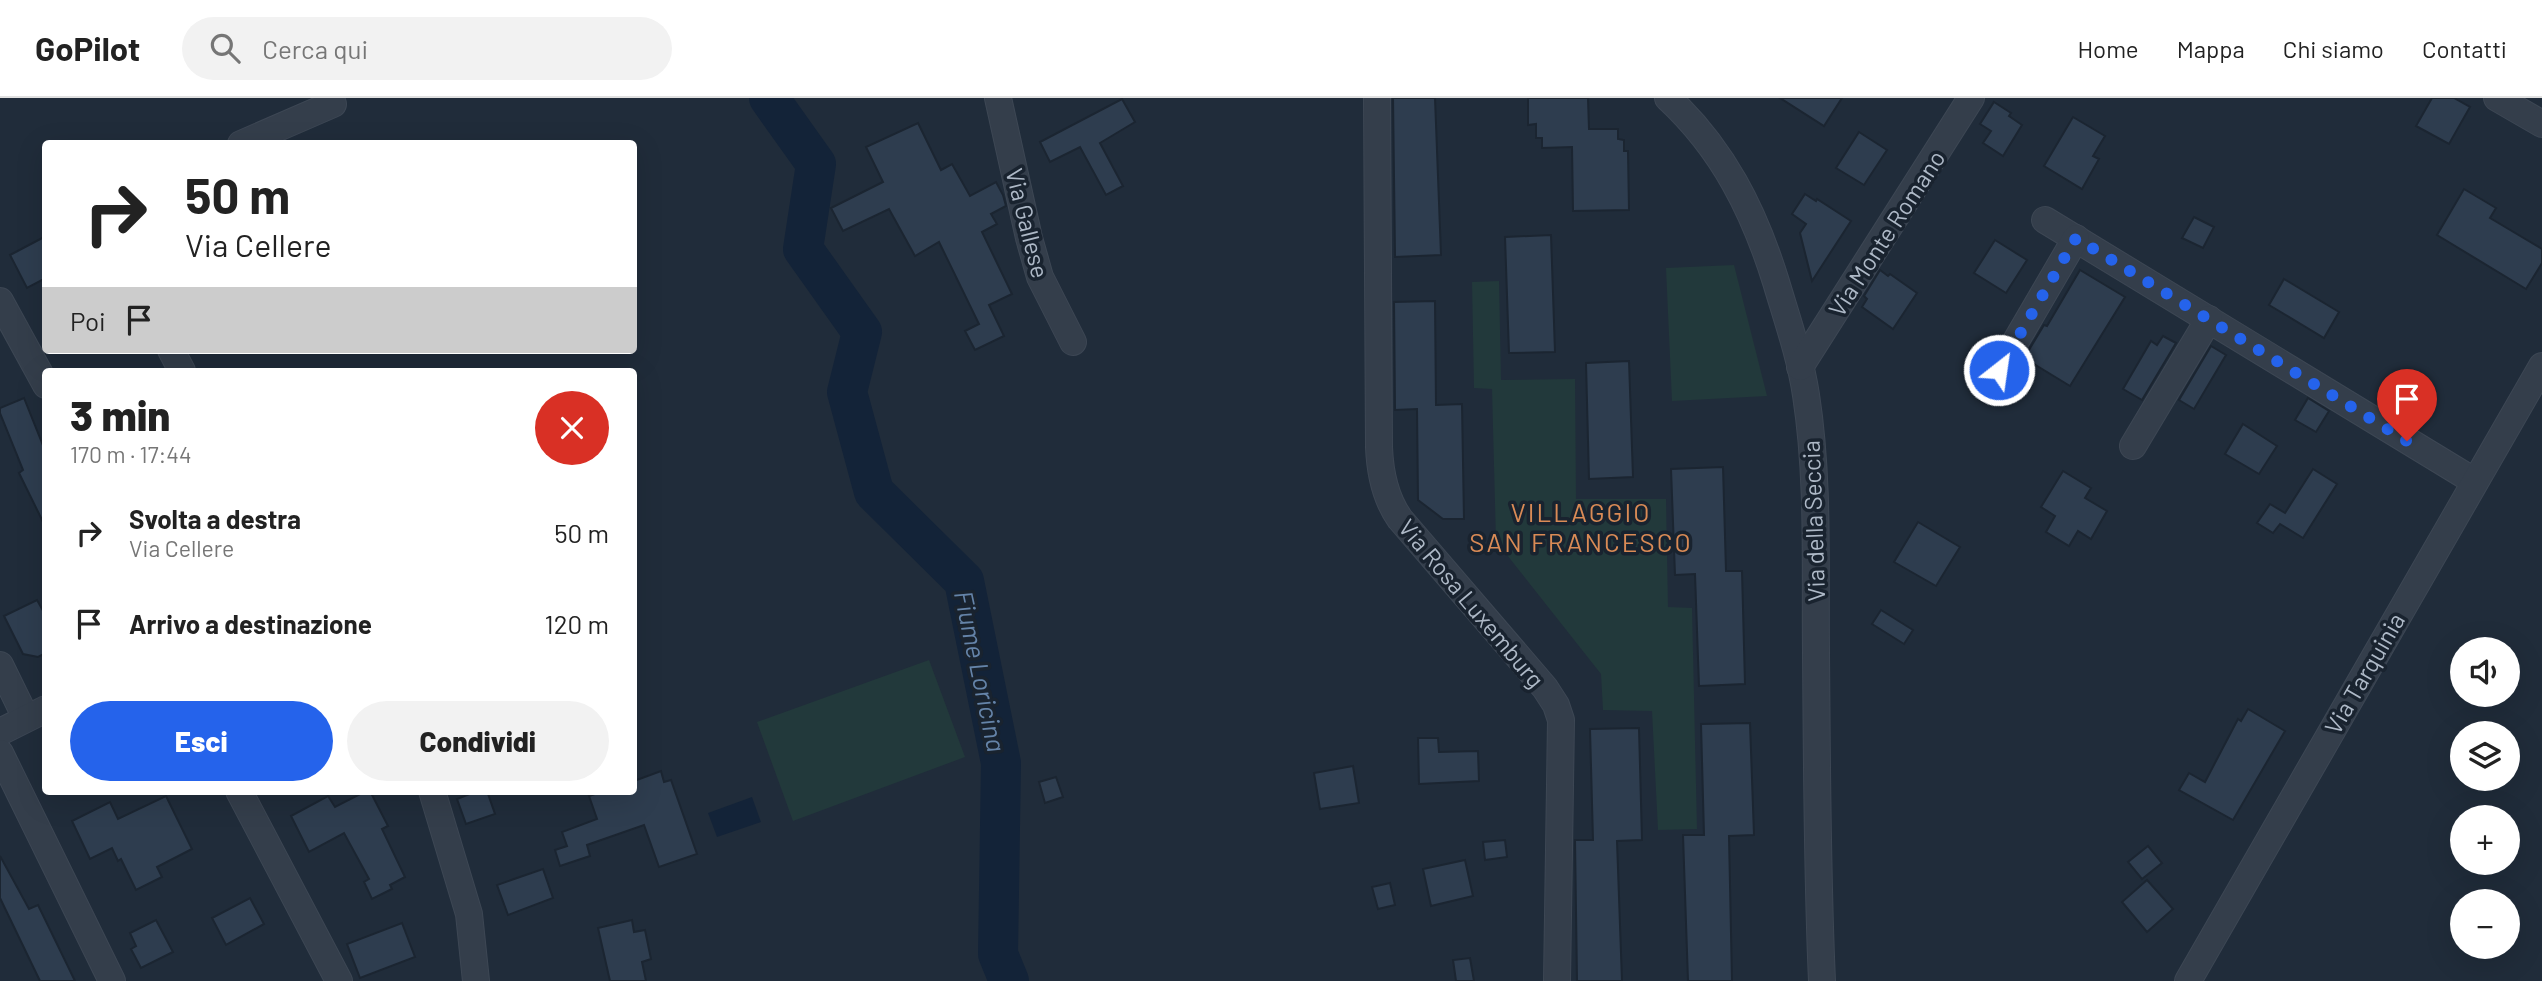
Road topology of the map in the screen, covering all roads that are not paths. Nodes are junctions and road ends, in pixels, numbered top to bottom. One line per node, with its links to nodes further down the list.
1 (998, 98): 13 (street, Via Gallese)
2 (1377, 98): 29 (street, Via Rosa Luxemburg)
3 (1668, 98): 15 (street, Via della Seccia)
4 (1971, 98): 15 (street, Via Monte Romano)
5 (2497, 98): 7 (street)
6 (333, 104): 8 (street)
7 (2542, 124)
8 (250, 140)
9 (2045, 219): 10 (street)
10 (2076, 238): 12 (street); 16 (street)
11 (0, 301): 17 (street)
12 (2209, 319): 18 (street); 19 (street)
13 (1073, 342)
14 (2542, 366): 19 (street, Via Tarquinia)
15 (1800, 367): 30 (street, Via della Seccia)
16 (1999, 370)
17 (42, 378)
18 (2133, 446)
19 (2474, 481): 31 (street, Via Tarquinia)
20 (0, 666): 21 (street)
21 (36, 714): 22 (street)
22 (0, 732)
23 (0, 753): 26 (street)
24 (241, 795): 27 (street)
25 (433, 795): 28 (street)
26 (113, 981)
27 (339, 981)
28 (476, 981)
29 (1557, 981)
30 (1822, 981)
31 (2188, 981)

